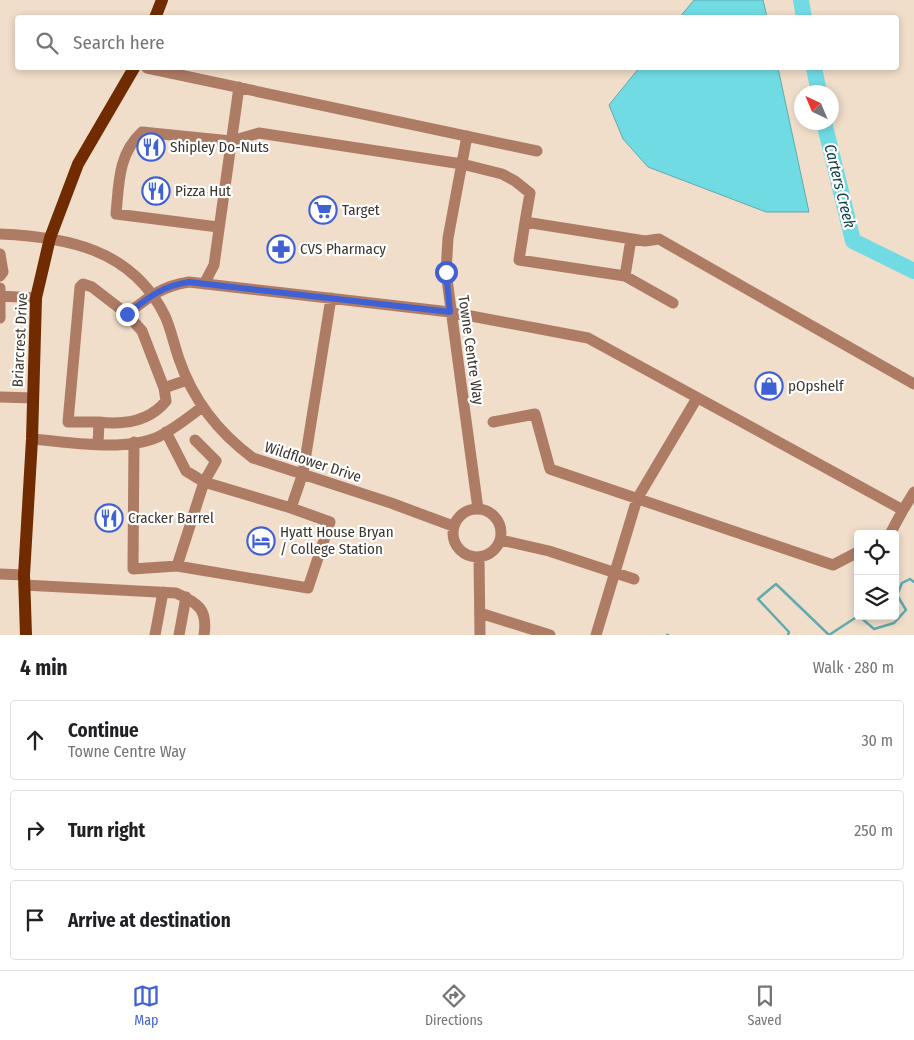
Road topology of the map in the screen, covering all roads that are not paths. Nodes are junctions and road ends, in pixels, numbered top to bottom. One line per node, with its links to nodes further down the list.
1 (162, 0): 2 (main road)
2 (156, 15)
3 (133, 70): 13 (main road, Briarcrest Drive)
4 (157, 70): 5 (street)
5 (239, 87): 6 (street); 7 (street)
6 (467, 136): 8 (street); 9 (street, Towne Centre Way)
7 (231, 141): 9 (street); 11 (street); 11 (street)
8 (537, 151)
9 (462, 164): 10 (street); 25 (street, Towne Centre Way)
10 (525, 222): 14 (street); 17 (street)
11 (218, 227): 18 (street)
12 (0, 234): 13 (street, Wildflower Drive)
13 (50, 238): 20 (street, Wildflower Drive); 22 (main road, Briarcrest Drive)
14 (631, 239): 17 (street); 29 (street)
15 (0, 254): 16 (street)
16 (0, 276)
17 (625, 276): 24 (street)
18 (204, 284): 20 (street); 23 (street)
19 (0, 288): 21 (street)
20 (151, 295): 26 (street); 28 (street, Wildflower Drive)
21 (0, 296): 22 (street); 27 (street)
22 (36, 298): 32 (main road, Briarcrest Drive)
23 (331, 298): 25 (street); 42 (street)
24 (673, 303)
25 (450, 312): 33 (street); 47 (street, Towne Centre Way)
26 (127, 314): 30 (street); 35 (street)
27 (0, 318)
28 (187, 380): 30 (street); 34 (street, Wildflower Drive)
29 (914, 384)
30 (164, 388): 35 (street)
31 (0, 397): 32 (street)
32 (33, 398): 38 (main road, Briarcrest Drive)
33 (697, 398): 45 (street); 48 (street)
34 (202, 407): 37 (street); 42 (street, Wildflower Drive)
35 (99, 422): 41 (street)
36 (493, 422): 45 (street)
37 (166, 432): 40 (street); 43 (street)
38 (32, 439): 41 (street); 58 (main road, Briarcrest Drive)
39 (195, 440): 43 (street)
40 (134, 442): 41 (street); 54 (street)
41 (98, 444)
42 (303, 473): 46 (street); 49 (street, Wildflower Drive)
43 (204, 482): 46 (street); 54 (street)
44 (914, 492): 48 (street)
45 (637, 498): 52 (street); 55 (street)
46 (290, 508): 54 (street)
47 (478, 510): 49 (street); 51 (street)
48 (903, 510): 50 (street)
49 (453, 526): 53 (street)
50 (892, 530)
51 (500, 540): 53 (street); 55 (street)
52 (854, 554)
53 (479, 557): 61 (street)
54 (177, 566)
55 (614, 572): 57 (street); 68 (street)
56 (0, 574): 58 (street)
57 (634, 579)
58 (24, 580): 59 (street); 62 (main road, Briarcrest Drive)
59 (163, 592): 60 (street); 63 (street)
60 (186, 597): 64 (street); 65 (street)
61 (480, 613): 66 (street); 67 (street)
62 (26, 635)
63 (155, 635)
64 (179, 635)
65 (204, 635)
66 (480, 635)
67 (550, 635)
68 (596, 635)

